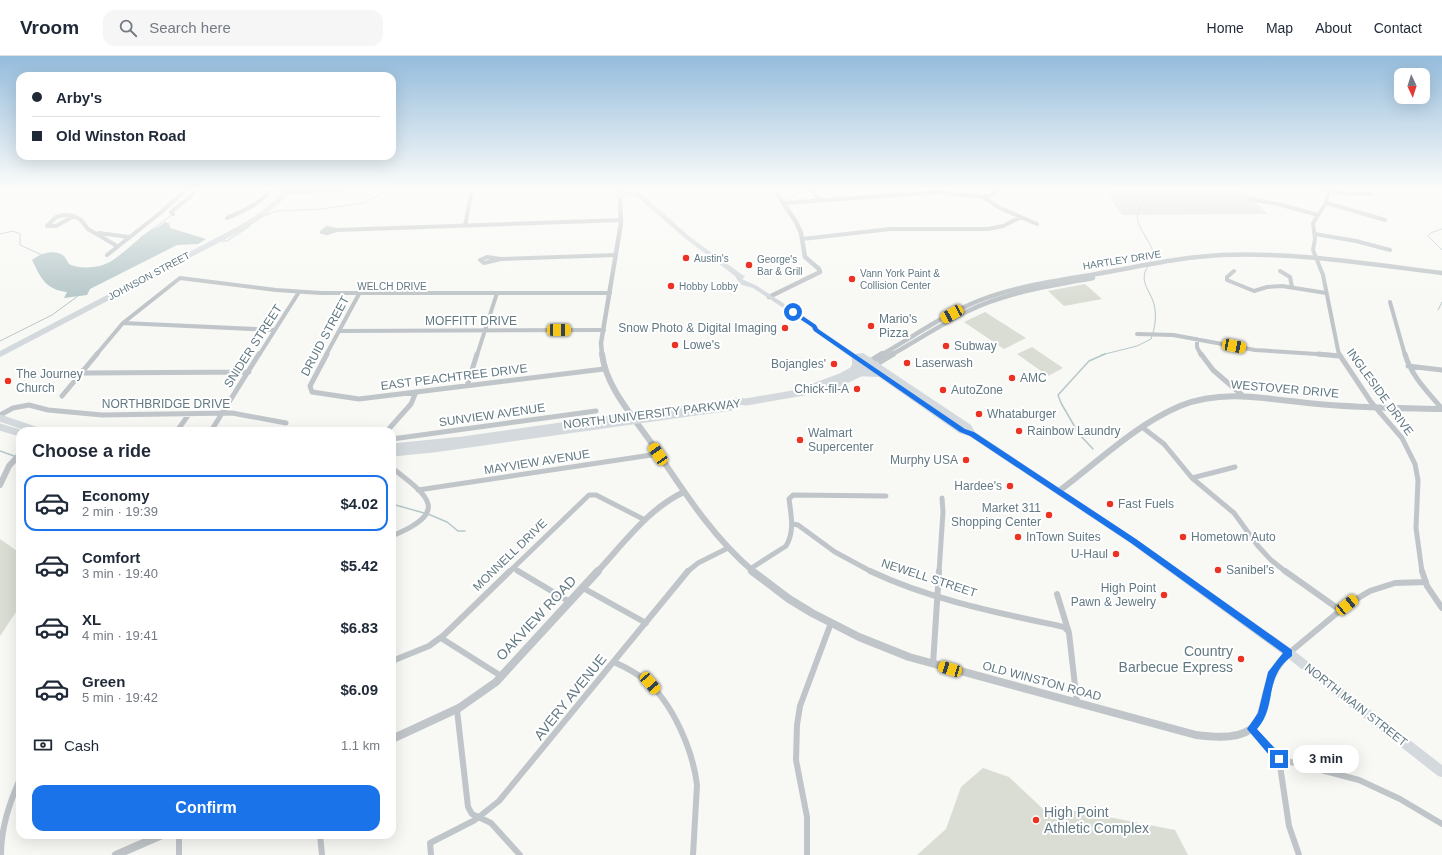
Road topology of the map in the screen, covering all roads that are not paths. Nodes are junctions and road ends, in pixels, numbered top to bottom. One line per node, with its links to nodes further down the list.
1 (86, 226): 12 (street)
2 (143, 226): 14 (street)
3 (236, 226): 42 (main road, JOHNSON STREET)
4 (244, 226): 43 (main road, JOHNSON STREET)
5 (456, 226): 11 (street)
6 (620, 226): 19 (street, OLD WINSTON ROAD)
7 (675, 226): 32 (main road, NORTH MAIN STREET)
8 (798, 226): 15 (street)
9 (1000, 226): 15 (street)
10 (1314, 226): 13 (street, INGLESIDE DRIVE)
11 (337, 230)
12 (96, 232): 14 (street); 16 (street)
13 (1315, 234): 17 (street); 21 (street, INGLESIDE DRIVE)
14 (129, 237): 16 (street)
15 (802, 239): 32 (street)
16 (117, 246): 18 (street)
17 (1390, 250)
18 (108, 254)
19 (616, 255): 20 (street); 29 (street, OLD WINSTON ROAD)
20 (501, 259)
21 (1316, 260): 22 (street, HARTLEY DRIVE); 25 (street, HARTLEY DRIVE); 30 (street, INGLESIDE DRIVE)
22 (1124, 271): 46 (street, HARTLEY DRIVE); 46 (street, HARTLEY DRIVE)
23 (1234, 271): 26 (street)
24 (1280, 271): 26 (street)
25 (1442, 274)
26 (1292, 287): 30 (street)
27 (299, 292): 31 (street, WELCH DRIVE); 34 (street, WELCH DRIVE); 35 (street, SNIDER STREET)
28 (497, 293): 29 (street, WELCH DRIVE); 31 (street, WELCH DRIVE); 38 (street)
29 (610, 293): 36 (street, OLD WINSTON ROAD)
30 (1326, 293): 45 (street, INGLESIDE DRIVE)
31 (359, 294): 37 (street, DRUID STREET)
32 (770, 297): 39 (main road, NORTH MAIN STREET)
33 (1390, 302): 47 (street)
34 (123, 323): 35 (street); 49 (street)
35 (275, 330): 51 (street, SNIDER STREET)
36 (604, 330): 38 (street, MOFFITT DRIVE); 48 (street, OLD WINSTON ROAD)
37 (339, 331): 38 (street, MOFFITT DRIVE); 55 (street, DRUID STREET)
38 (485, 331): 54 (street)
39 (826, 334): 44 (main road, NORTH MAIN STREET); 46 (main road, NORTH MAIN STREET)
40 (1137, 334): 41 (street)
41 (1197, 339): 45 (street); 57 (street)
42 (0, 349)
43 (0, 354)
44 (855, 356): 46 (main road, NORTH MAIN STREET); 52 (main road)
45 (1339, 356): 59 (street, INGLESIDE DRIVE)
46 (873, 363): 52 (main road); 53 (main road, NORTH MAIN STREET); 75 (main road, NORTH MAIN STREET)
47 (1408, 366): 50 (street); 60 (street)
48 (604, 369): 54 (street, EAST PEACHTREE DRIVE); 66 (street, OLD WINSTON ROAD)
49 (83, 370): 51 (street); 58 (street)
50 (1442, 370)
51 (249, 372): 62 (street, SNIDER STREET)
52 (855, 372): 53 (main road); 66 (main road, NORTH UNIVERSITY PARKWAY)
53 (886, 378): 75 (main road, NORTH MAIN STREET)
54 (467, 386): 56 (street, EAST PEACHTREE DRIVE)
55 (310, 388): 56 (street, EAST PEACHTREE DRIVE)
56 (416, 392): 72 (street)
57 (1242, 395): 59 (street, WESTOVER DRIVE); 73 (street, WESTOVER DRIVE)
58 (62, 396)
59 (1378, 408): 60 (street, WESTOVER DRIVE); 96 (street, INGLESIDE DRIVE)
60 (1442, 409)
61 (596, 411): 76 (street, SUNVIEW AVENUE)
62 (222, 413): 63 (street, NORTHBRIDGE DRIVE); 67 (street, NORTHBRIDGE DRIVE); 71 (street, SNIDER STREET)
63 (189, 414): 64 (street, NORTHBRIDGE DRIVE); 70 (street)
64 (0, 415)
65 (0, 418): 69 (main road)
66 (634, 418): 77 (main road, NORTH UNIVERSITY PARKWAY); 78 (main road, NORTH UNIVERSITY PARKWAY); 79 (street, OLD WINSTON ROAD)
67 (286, 423)
68 (0, 427): 74 (main road)
69 (26, 427)
70 (180, 427)
71 (213, 427)
72 (391, 427)
73 (1142, 428): 83 (street); 87 (street, WESTOVER DRIVE)
74 (16, 432)
75 (972, 434): 87 (main road, NORTH MAIN STREET)
76 (396, 438)
77 (396, 447)
78 (396, 453)
79 (658, 454): 85 (street, MAYVIEW AVENUE); 86 (street, OLD WINSTON ROAD)
80 (16, 459): 84 (street)
81 (1235, 467): 83 (street)
82 (396, 471): 85 (street)
83 (1192, 478): 102 (street)
84 (0, 485)
85 (418, 490): 92 (street)
86 (684, 492): 90 (street, OAKVIEW ROAD); 93 (street, OLD WINSTON ROAD)
87 (1059, 492): 107 (main road, NORTH MAIN STREET)
88 (886, 496): 91 (street)
89 (942, 498): 99 (street)
90 (645, 520): 94 (street, MONNELL DRIVE); 97 (street, OAKVIEW ROAD)
91 (793, 524): 95 (street); 99 (street, NEWELL STREET)
92 (396, 534)
93 (728, 548): 95 (street, OLD WINSTON ROAD); 103 (street, AVERY AVENUE)
94 (513, 568): 100 (street); 106 (street, MONNELL DRIVE)
95 (750, 569): 104 (street, OLD WINSTON ROAD)
96 (1426, 582): 101 (street, INGLESIDE DRIVE); 102 (street)
97 (583, 588): 100 (street, OAKVIEW ROAD); 103 (street)
98 (1057, 594): 105 (street)
99 (937, 595): 105 (street, NEWELL STREET); 110 (street)
100 (570, 602): 111 (street, OAKVIEW ROAD)
101 (1442, 608)
102 (1340, 610): 107 (street)
103 (646, 623): 109 (street, AVERY AVENUE)
104 (830, 623): 110 (street, OLD WINSTON ROAD); 131 (street)
105 (1067, 630): 112 (street)
106 (441, 638): 108 (street, MONNELL DRIVE); 111 (street)
107 (1289, 653): 114 (street); 117 (main road, NORTH MAIN STREET)
108 (396, 659)
109 (614, 662): 119 (street, AVERY AVENUE); 130 (street)
110 (933, 664): 112 (street, OLD WINSTON ROAD)
111 (501, 676): 113 (street, OAKVIEW ROAD)
112 (1077, 703): 114 (street, OLD WINSTON ROAD)
113 (457, 710): 115 (street, OAKVIEW ROAD); 119 (street)
114 (1252, 729): 116 (street)
115 (396, 737)
116 (1279, 759): 120 (street); 132 (street)
117 (1442, 772)
118 (16, 792): 124 (street)
119 (480, 818): 128 (street, AVERY AVENUE); 129 (street)
120 (1442, 824)
121 (153, 839): 125 (street)
122 (179, 839): 126 (street)
123 (320, 839): 127 (street)
124 (1, 855)
125 (116, 855)
126 (179, 855)
127 (322, 855)
128 (431, 855)
129 (520, 855)
130 (693, 855)
131 (807, 855)
132 (1299, 855)

